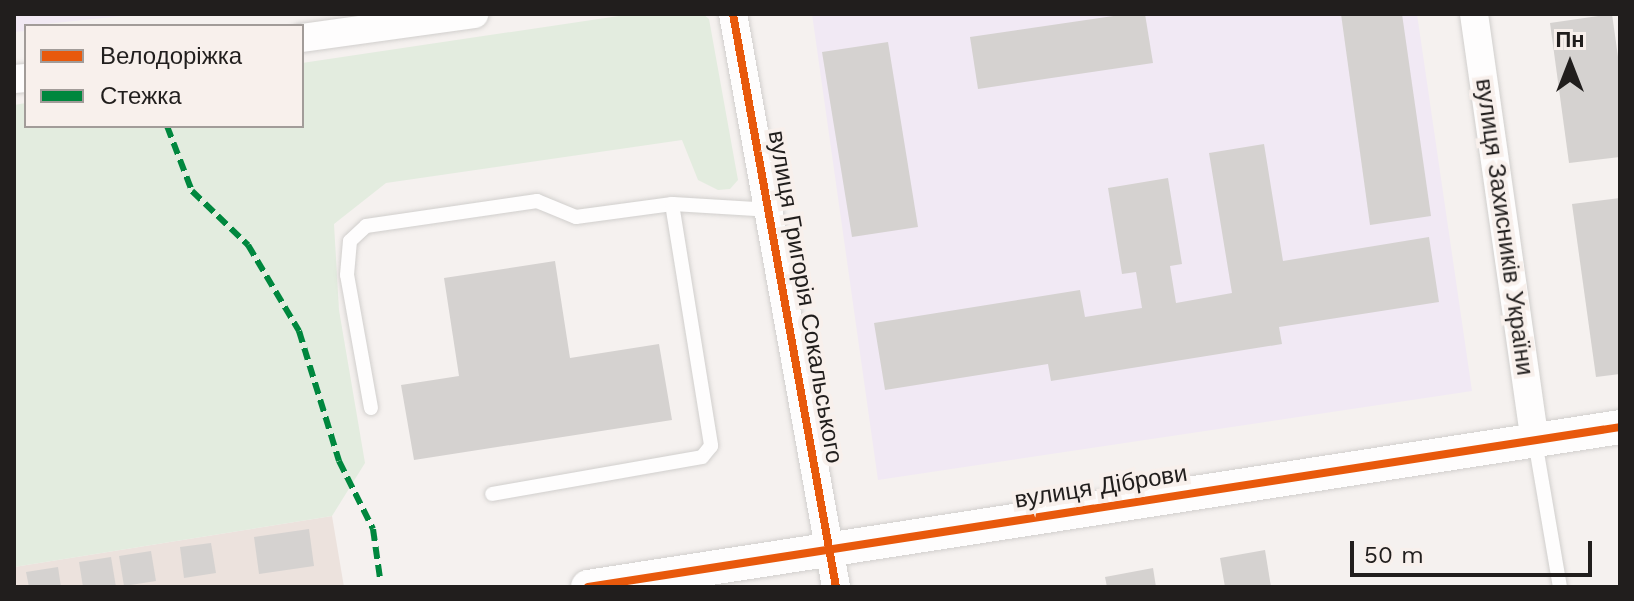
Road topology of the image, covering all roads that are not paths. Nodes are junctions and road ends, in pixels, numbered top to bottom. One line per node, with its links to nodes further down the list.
1 (474, 14): 4 (street)
2 (733, 14): 6 (street, вулиця Григорія Сокальського)
3 (1474, 14): 9 (street, вулиця Захисників України)
4 (304, 38)
5 (672, 204): 6 (lane); 7 (lane); 10 (lane)
6 (769, 210): 11 (street, вулиця Григорія Сокальського)
7 (371, 408)
8 (1620, 427): 9 (street, вулиця Діброви)
9 (1535, 440): 11 (street, вулиця Діброви); 14 (lane)
10 (492, 494)
11 (830, 549): 12 (street, вулиця Діброви); 13 (street, вулиця Григорія Сокальського)
12 (588, 587)
13 (836, 587)
14 (1560, 587)

